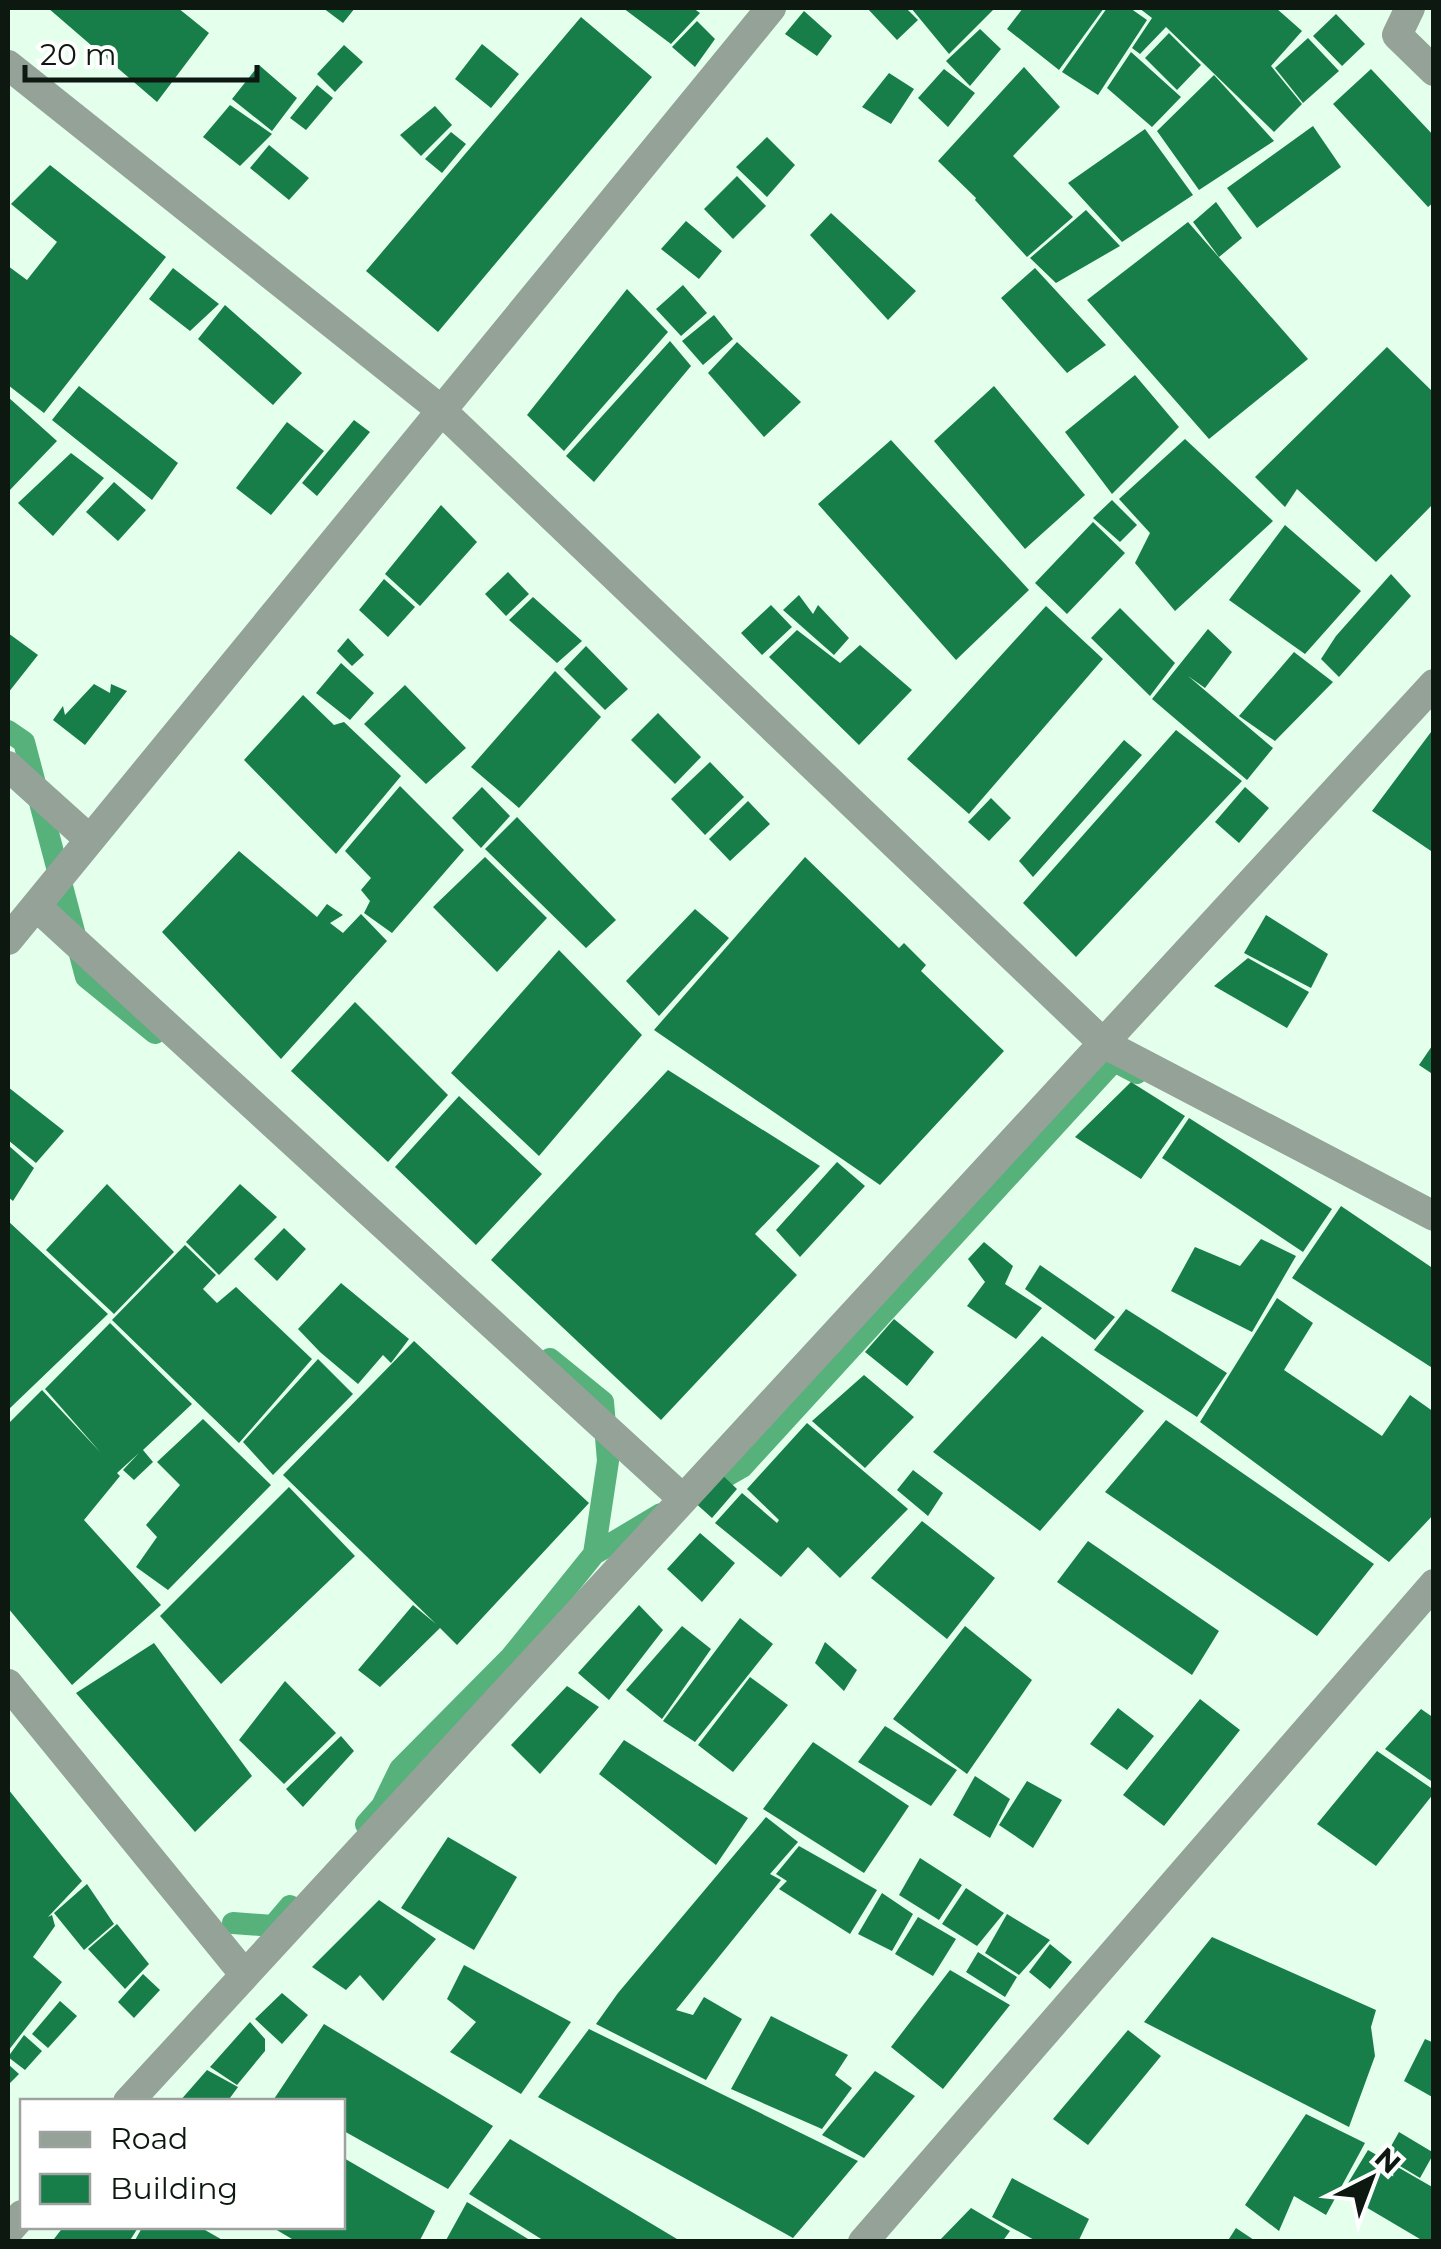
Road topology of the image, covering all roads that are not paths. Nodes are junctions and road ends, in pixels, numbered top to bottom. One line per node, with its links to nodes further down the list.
1 (771, 8): 5 (street)
2 (1410, 8): 4 (street)
3 (8, 65): 5 (street)
4 (1434, 71)
5 (441, 410): 8 (street); 11 (street)
6 (1434, 684): 11 (street)
7 (8, 766): 8 (street)
8 (89, 839): 9 (street)
9 (36, 906): 10 (street); 13 (street)
10 (8, 940)
11 (1104, 1043): 12 (street); 13 (street)
12 (1434, 1216)
13 (683, 1498): 16 (street)
14 (1434, 1584): 18 (street)
15 (8, 1684): 16 (street)
16 (245, 1976): 17 (street)
17 (131, 2099)
18 (863, 2242)

